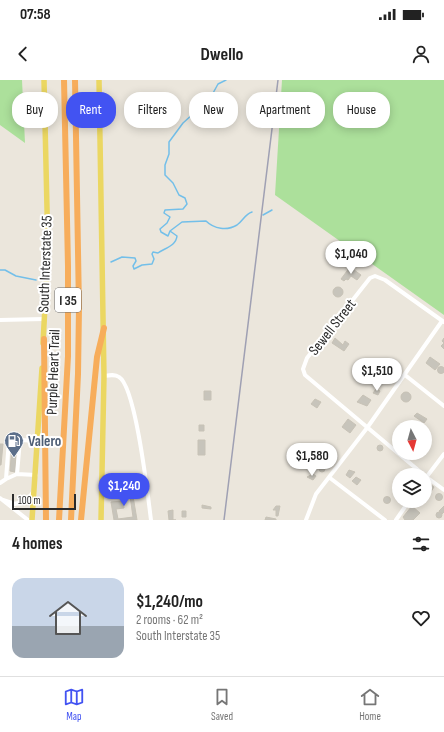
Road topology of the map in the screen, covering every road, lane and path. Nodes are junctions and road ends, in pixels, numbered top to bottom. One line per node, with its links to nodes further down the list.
1 (44, 80): 5 (main road, South Interstate 35)
2 (64, 80): 32 (highway, Purple Heart Trail / I 35)
3 (75, 80): 33 (highway, Purple Heart Trail / I 35)
4 (99, 80): 8 (main road)
5 (44, 319): 6 (street); 9 (main road, South Interstate 35)
6 (0, 320)
7 (443, 321): 10 (street); 13 (street, Sewell Street)
8 (104, 328): 11 (main road); 34 (highway)
9 (44, 339): 15 (main road, South Interstate 35); 31 (highway)
10 (405, 375): 12 (street); 13 (street)
11 (104, 376): 35 (main road); 36 (street)
12 (444, 406)
13 (367, 428): 17 (street, Sewell Street); 21 (street)
14 (20, 440): 15 (street); 19 (street); 22 (street)
15 (38, 441): 20 (main road, South Interstate 35)
16 (444, 454): 18 (street)
17 (415, 468)
18 (432, 468)
19 (17, 474): 20 (street); 22 (street)
20 (36, 475): 25 (main road, South Interstate 35)
21 (330, 478): 37 (street); 38 (street)
22 (6, 479): 24 (street)
23 (432, 481): 26 (street, Sewell Street)
24 (0, 483)
25 (35, 489): 27 (street); 30 (main road, South Interstate 35)
26 (444, 490)
27 (1, 499): 29 (street)
28 (404, 508): 39 (street)
29 (28, 520)
30 (32, 520)
31 (46, 520)
32 (59, 520)
33 (70, 520)
34 (81, 520)
35 (101, 520)
36 (151, 520)
37 (306, 520)
38 (386, 520)
39 (396, 520)

